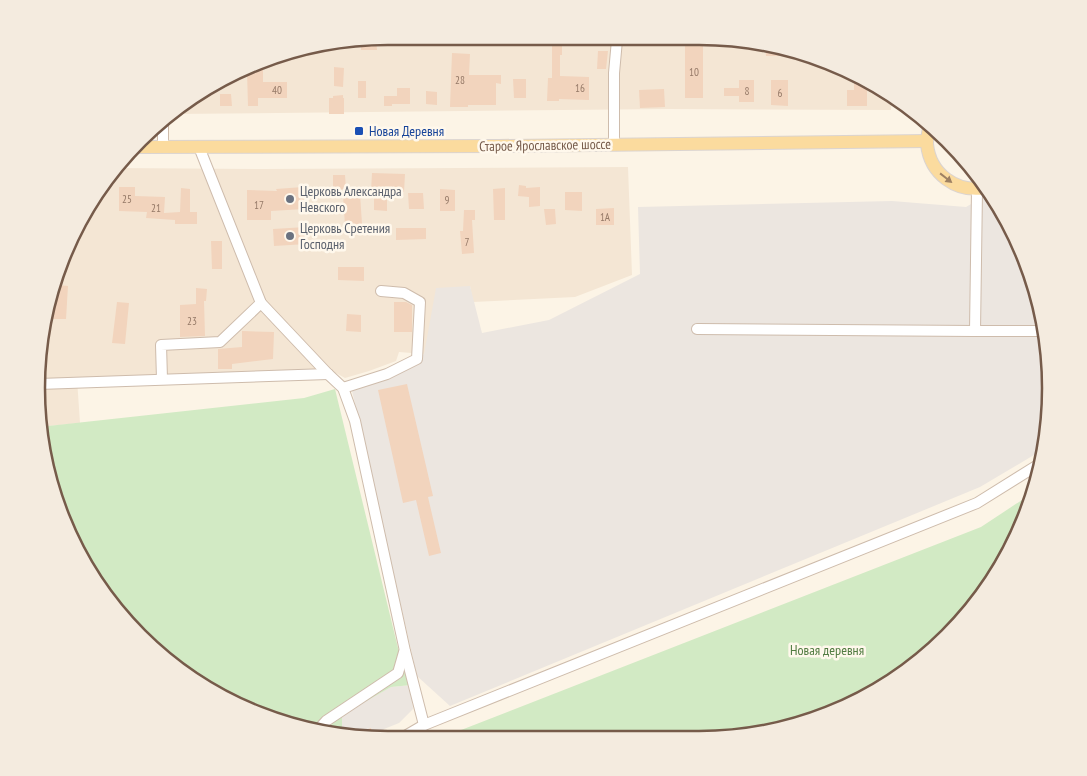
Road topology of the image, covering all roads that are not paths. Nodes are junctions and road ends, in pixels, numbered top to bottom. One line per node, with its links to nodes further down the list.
1 (617, 45): 5 (street)
2 (164, 129): 7 (street)
3 (928, 133): 4 (main road)
4 (927, 142): 5 (main road, Старое Ярославское шоссе); 9 (main road, one-way to 9)
5 (614, 144): 8 (main road, Старое Ярославское шоссе)
6 (143, 147): 7 (main road, Старое Ярославское шоссе)
7 (163, 147): 8 (main road, Старое Ярославское шоссе)
8 (199, 147): 12 (street)
9 (978, 189)
10 (982, 194): 14 (street)
11 (381, 291): 19 (street)
12 (261, 302): 16 (street); 17 (street)
13 (697, 329): 14 (street)
14 (975, 331): 15 (street)
15 (1037, 331)
16 (328, 374): 17 (street); 19 (street)
17 (162, 379): 18 (street)
18 (45, 384)
19 (343, 388): 21 (street)
20 (1032, 469): 23 (street)
21 (405, 651): 22 (street); 23 (street)
22 (323, 724)
23 (424, 725): 24 (street)
24 (414, 731)

